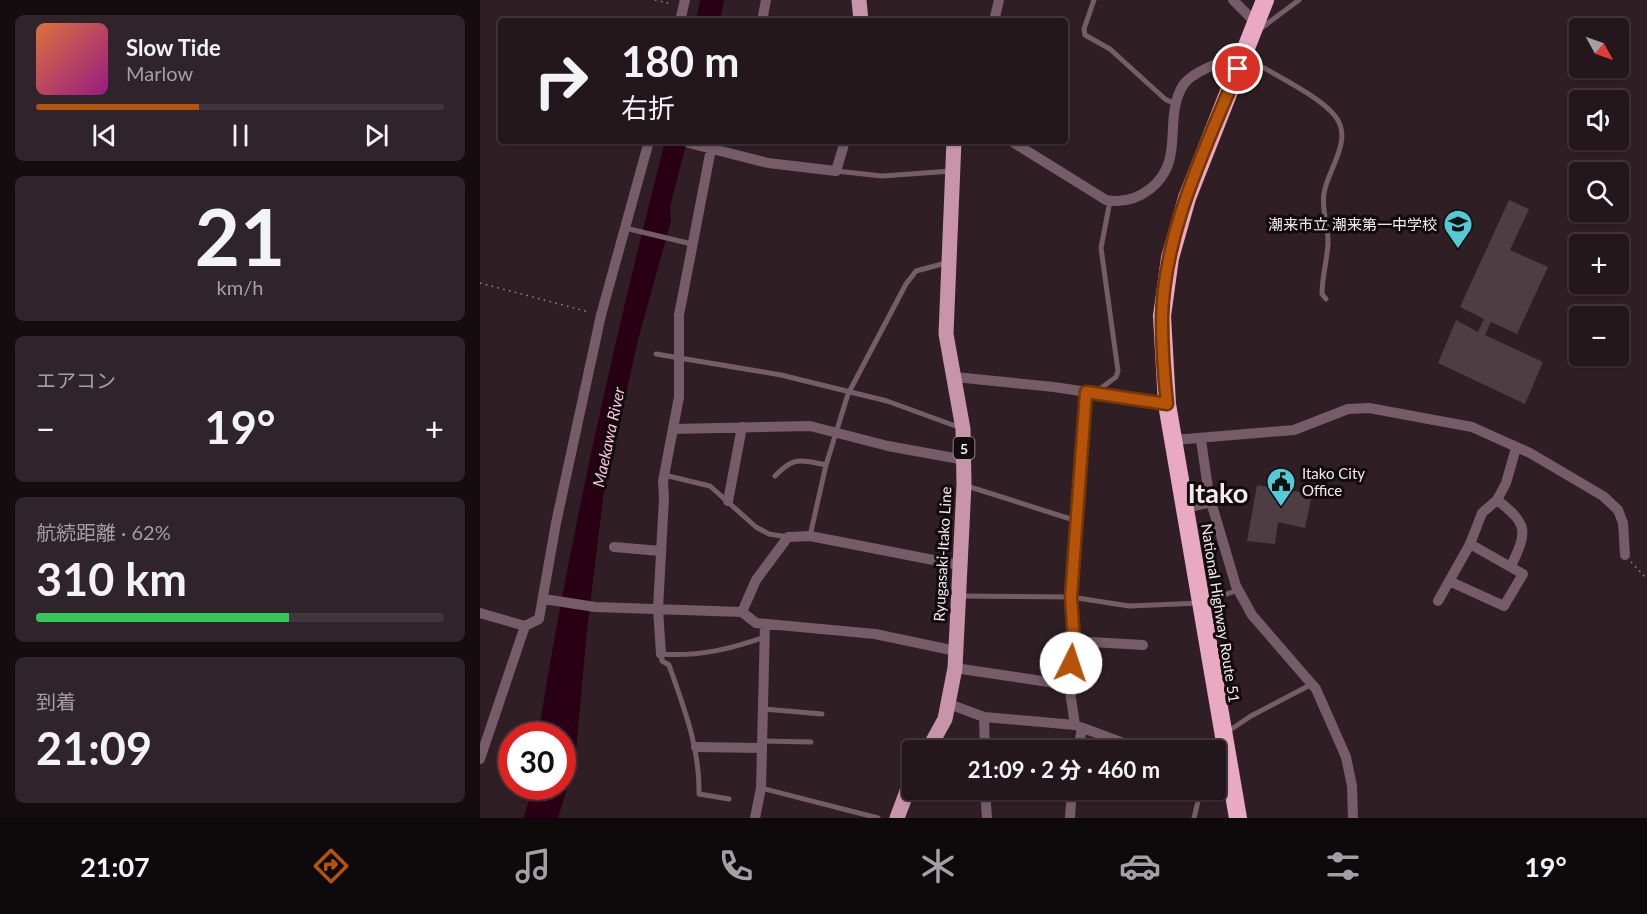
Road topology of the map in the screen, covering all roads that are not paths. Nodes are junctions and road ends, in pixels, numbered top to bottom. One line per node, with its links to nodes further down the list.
1 (766, 0): 8 (street)
2 (859, 0): 9 (main road)
3 (999, 0): 10 (street)
4 (1094, 0): 13 (lane)
5 (1233, 0): 11 (street)
6 (1265, 0): 11 (highway, National Highway Route 51)
7 (1299, 0): 11 (lane)
8 (763, 18)
9 (861, 18)
10 (995, 18)
11 (1253, 30): 12 (highway, National Highway Route 51)
12 (1243, 56): 13 (street); 28 (lane); 34 (highway, National Highway Route 51)
13 (1175, 104): 24 (street)
14 (647, 144): 25 (street)
15 (693, 144): 20 (street)
16 (729, 144): 21 (street)
17 (844, 144): 22 (street)
18 (954, 144): 23 (main road, Ryugasaki-Itako Line / 5)
19 (1016, 144): 24 (street)
20 (711, 149): 21 (street); 26 (street)
21 (727, 153): 22 (street)
22 (836, 171): 23 (lane)
23 (954, 171): 27 (main road, Ryugasaki-Itako Line / 5)
24 (1110, 201): 32 (lane)
25 (631, 230): 26 (lane); 64 (street)
26 (692, 244): 30 (street)
27 (949, 262): 31 (main road, Ryugasaki-Itako Line / 5); 33 (lane)
28 (1326, 298)
29 (656, 354): 30 (lane)
30 (681, 358): 33 (lane); 36 (street)
31 (955, 377): 32 (street); 37 (main road, Ryugasaki-Itako Line / 5)
32 (1090, 393): 34 (street); 51 (street)
33 (848, 394): 37 (lane); 38 (lane)
34 (1167, 404): 39 (highway, National Highway Route 51)
35 (742, 427): 36 (street); 38 (street); 48 (street)
36 (673, 429): 44 (street)
37 (963, 429): 42 (main road, Ryugasaki-Itako Line / 5)
38 (836, 432): 42 (street); 43 (lane)
39 (1174, 440): 40 (street); 50 (highway, National Highway Route 51)
40 (1201, 440): 41 (street); 49 (street)
41 (1516, 448): 47 (street); 57 (street)
42 (965, 460): 46 (main road, Ryugasaki-Itako Line / 5)
43 (826, 465): 45 (lane); 52 (lane)
44 (664, 475): 48 (lane); 56 (street)
45 (774, 476)
46 (964, 485): 51 (lane); 58 (main road, Ryugasaki-Itako Line / 5)
47 (1497, 500): 54 (street); 59 (street)
48 (728, 501): 53 (lane)
49 (1212, 502): 50 (street); 61 (street)
50 (1186, 508): 66 (highway, National Highway Route 51)
51 (1077, 521): 63 (street)
52 (810, 536): 53 (street); 58 (street)
53 (788, 537): 68 (street)
54 (1470, 544): 59 (street); 60 (street)
55 (614, 547): 56 (street)
56 (660, 550): 67 (street)
57 (1625, 555)
58 (959, 565): 62 (main road, Ryugasaki-Itako Line / 5)
59 (1511, 566): 60 (street)
60 (1449, 581): 65 (street)
61 (1238, 590): 66 (lane); 78 (street)
62 (958, 596): 63 (lane); 75 (main road, Ryugasaki-Itako Line / 5)
63 (1071, 597): 66 (lane); 73 (street)
64 (544, 599): 67 (street); 71 (street)
65 (1438, 601)
66 (1201, 603): 85 (highway, National Highway Route 51)
67 (658, 609): 68 (street); 76 (street)
68 (742, 612): 70 (street)
69 (480, 614): 71 (street)
70 (765, 624): 72 (street); 75 (street)
71 (525, 626): 94 (street)
72 (765, 637): 76 (lane); 81 (street)
73 (1074, 641): 74 (street); 79 (street)
74 (1143, 645)
75 (956, 651): 77 (main road, Ryugasaki-Itako Line / 5)
76 (661, 654): 93 (lane)
77 (955, 668): 79 (street); 80 (main road, Ryugasaki-Itako Line / 5)
78 (1312, 684): 85 (lane); 109 (street)
79 (1069, 685): 84 (street)
80 (949, 704): 83 (street); 86 (main road, Ryugasaki-Itako Line / 5)
81 (764, 709): 82 (lane); 92 (street)
82 (822, 714)
83 (984, 717): 84 (street); 87 (street)
84 (1079, 726): 88 (street); 89 (street)
85 (1223, 735): 90 (highway, National Highway Route 51)
86 (933, 740)
87 (985, 740)
88 (1078, 740)
89 (1116, 740)
90 (1223, 740)
91 (811, 742): 92 (lane)
92 (762, 744): 93 (street); 96 (street)
93 (696, 747): 97 (lane)
94 (480, 759)
95 (1226, 785): 108 (highway, National Highway Route 51)
96 (761, 788): 102 (street); 103 (lane)
97 (729, 799)
98 (904, 800): 104 (main road)
99 (986, 800): 105 (street)
100 (1071, 800): 106 (street)
101 (1198, 800): 107 (lane)
102 (755, 818)
103 (878, 818)
104 (897, 818)
105 (987, 818)
106 (1070, 818)
107 (1194, 818)
108 (1238, 818)
109 (1353, 818)

